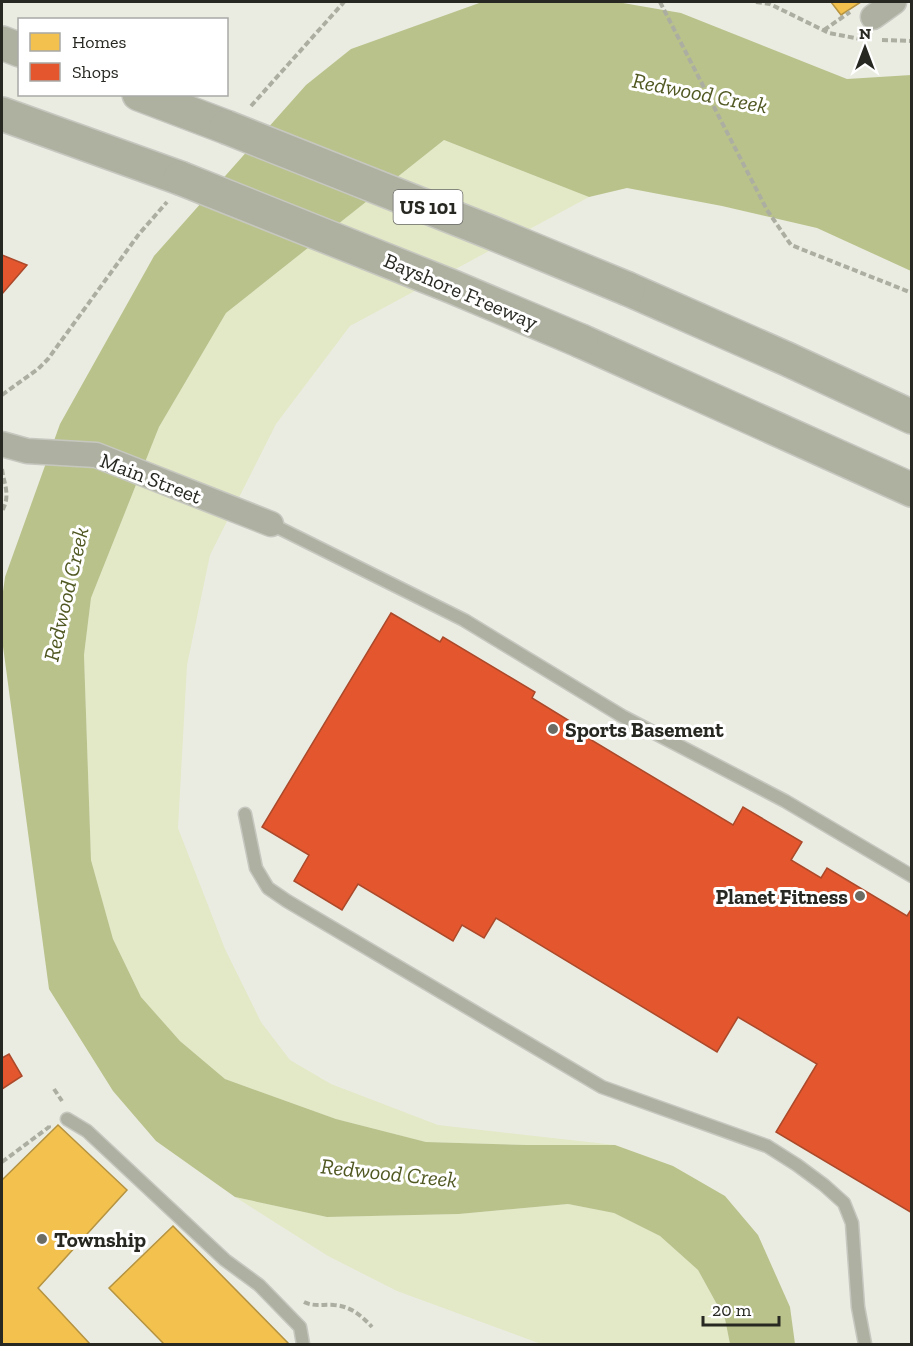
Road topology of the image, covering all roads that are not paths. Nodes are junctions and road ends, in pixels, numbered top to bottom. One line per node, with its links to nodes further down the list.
1 (894, 2): 2 (street)
2 (871, 28)
3 (2, 44): 4 (highway)
4 (18, 49)
5 (144, 96): 7 (highway, US 101, bridge)
6 (2, 114): 11 (highway, Bayshore Freeway, bridge)
7 (912, 417)
8 (2, 444): 9 (street, Main Street)
9 (38, 451): 10 (street, Main Street); 12 (street, Main Street)
10 (2, 463)
11 (912, 490)
12 (271, 524): 14 (lane)
13 (245, 814): 17 (lane)
14 (912, 876)
15 (67, 1119): 16 (lane)
16 (303, 1344)
17 (865, 1344)

